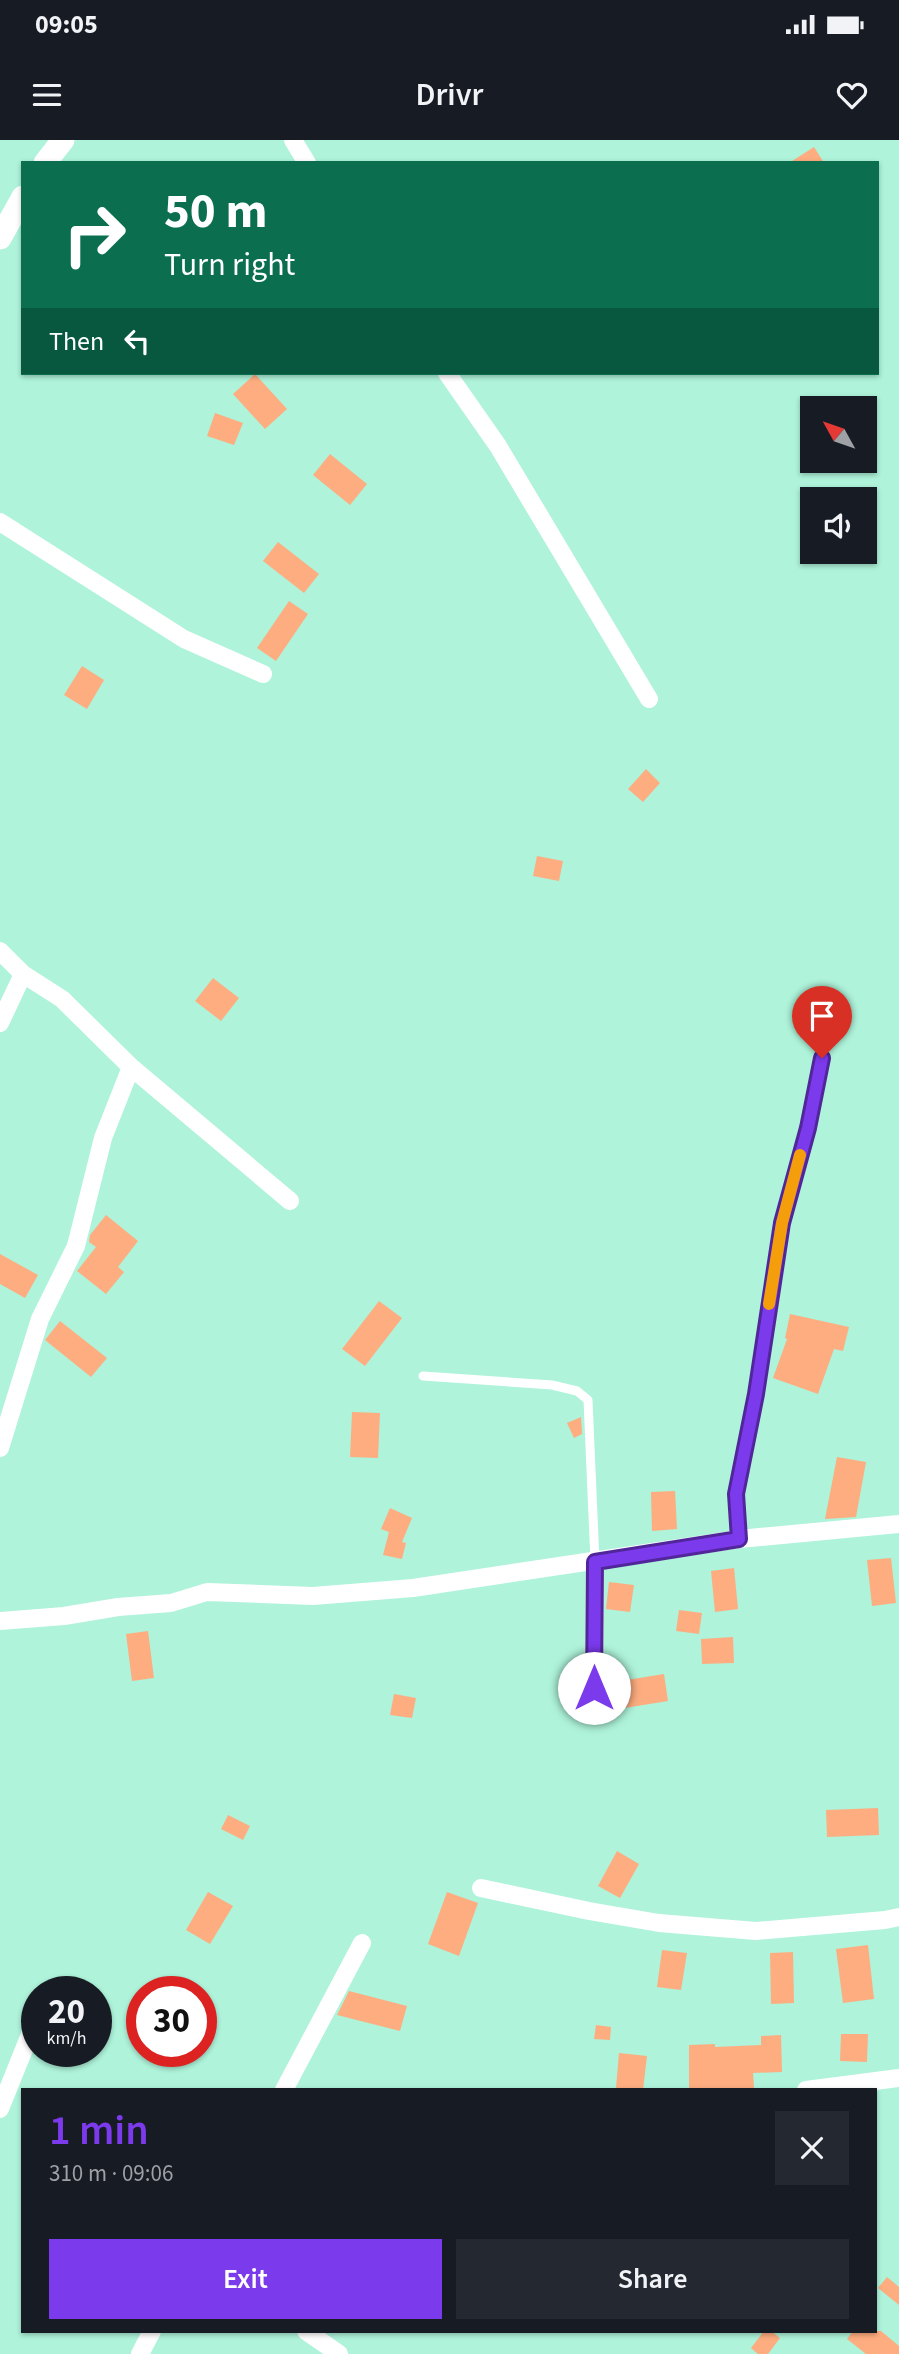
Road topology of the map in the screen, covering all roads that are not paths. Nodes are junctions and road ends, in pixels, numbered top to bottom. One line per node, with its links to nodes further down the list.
1 (63, 140): 3 (street)
2 (293, 140): 4 (street)
3 (47, 161)
4 (306, 161)
5 (21, 201): 6 (street)
6 (0, 238)
7 (448, 375): 10 (street)
8 (0, 522): 9 (street)
9 (263, 674)
10 (649, 699)
11 (0, 951): 12 (street)
12 (23, 974): 13 (street); 15 (street)
13 (0, 1023)
14 (827, 1035): 20 (lane)
15 (131, 1066): 16 (street); 18 (street)
16 (290, 1201)
17 (424, 1376): 21 (lane)
18 (0, 1448)
19 (899, 1524): 20 (street)
20 (739, 1539): 21 (street)
21 (595, 1562): 22 (street); 23 (street)
22 (0, 1621)
23 (594, 1688)
24 (481, 1888): 25 (street)
25 (899, 1917)
26 (362, 1943): 29 (street)
27 (21, 2057): 31 (street)
28 (899, 2078): 30 (street)
29 (285, 2088)
30 (822, 2088)
31 (0, 2109)
32 (151, 2333): 34 (street)
33 (309, 2333): 35 (street)
34 (140, 2354)
35 (339, 2354)

